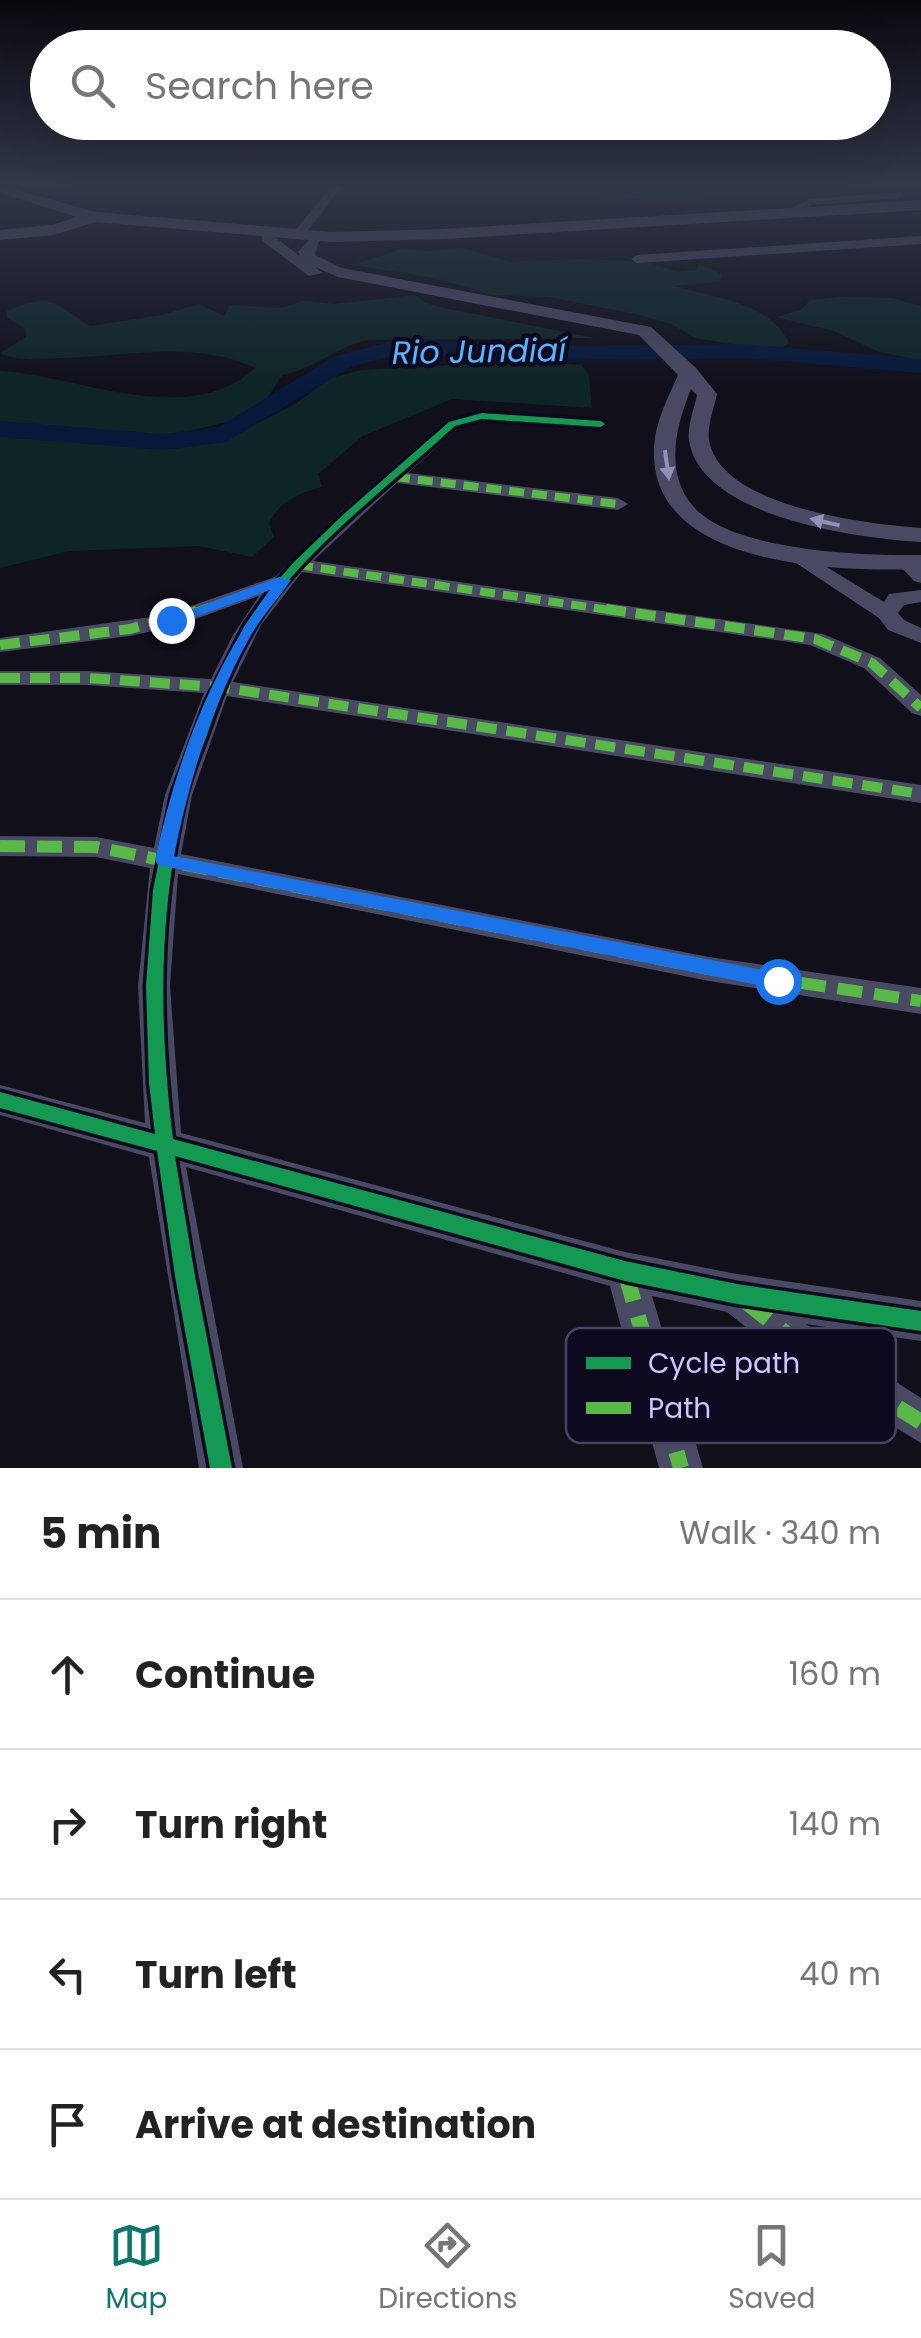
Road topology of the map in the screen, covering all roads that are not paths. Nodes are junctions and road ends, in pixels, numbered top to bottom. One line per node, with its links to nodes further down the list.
1 (287, 254): 7 (street)
2 (307, 254): 7 (street)
3 (725, 254): 5 (street)
4 (837, 254): 6 (street)
5 (638, 260)
6 (849, 262)
7 (652, 337): 8 (street)
8 (690, 372): 12 (street, one-way to 8); 13 (street, one-way to 13)
9 (602, 424): 10 (street)
10 (395, 476): 11 (street); 15 (street)
11 (618, 504)
12 (921, 535)
13 (794, 554): 14 (street); 17 (street)
14 (916, 568)
15 (291, 573): 19 (street); 21 (street); 22 (street)
16 (921, 596): 17 (street)
17 (888, 613): 18 (street)
18 (921, 636)
19 (0, 645)
20 (0, 678): 21 (street)
21 (219, 686): 23 (street); 25 (street)
22 (921, 708)
23 (921, 794)
24 (0, 846): 25 (street)
25 (164, 860): 26 (street); 28 (street)
26 (921, 1001)
27 (0, 1100): 28 (street)
28 (164, 1148): 29 (street); 37 (street)
29 (625, 1272): 30 (street); 32 (street)
30 (737, 1294): 31 (street); 33 (street)
31 (921, 1322)
32 (641, 1328)
33 (779, 1328)
34 (896, 1406): 35 (street)
35 (921, 1422)
36 (674, 1443): 38 (street)
37 (221, 1468)
38 (681, 1468)

